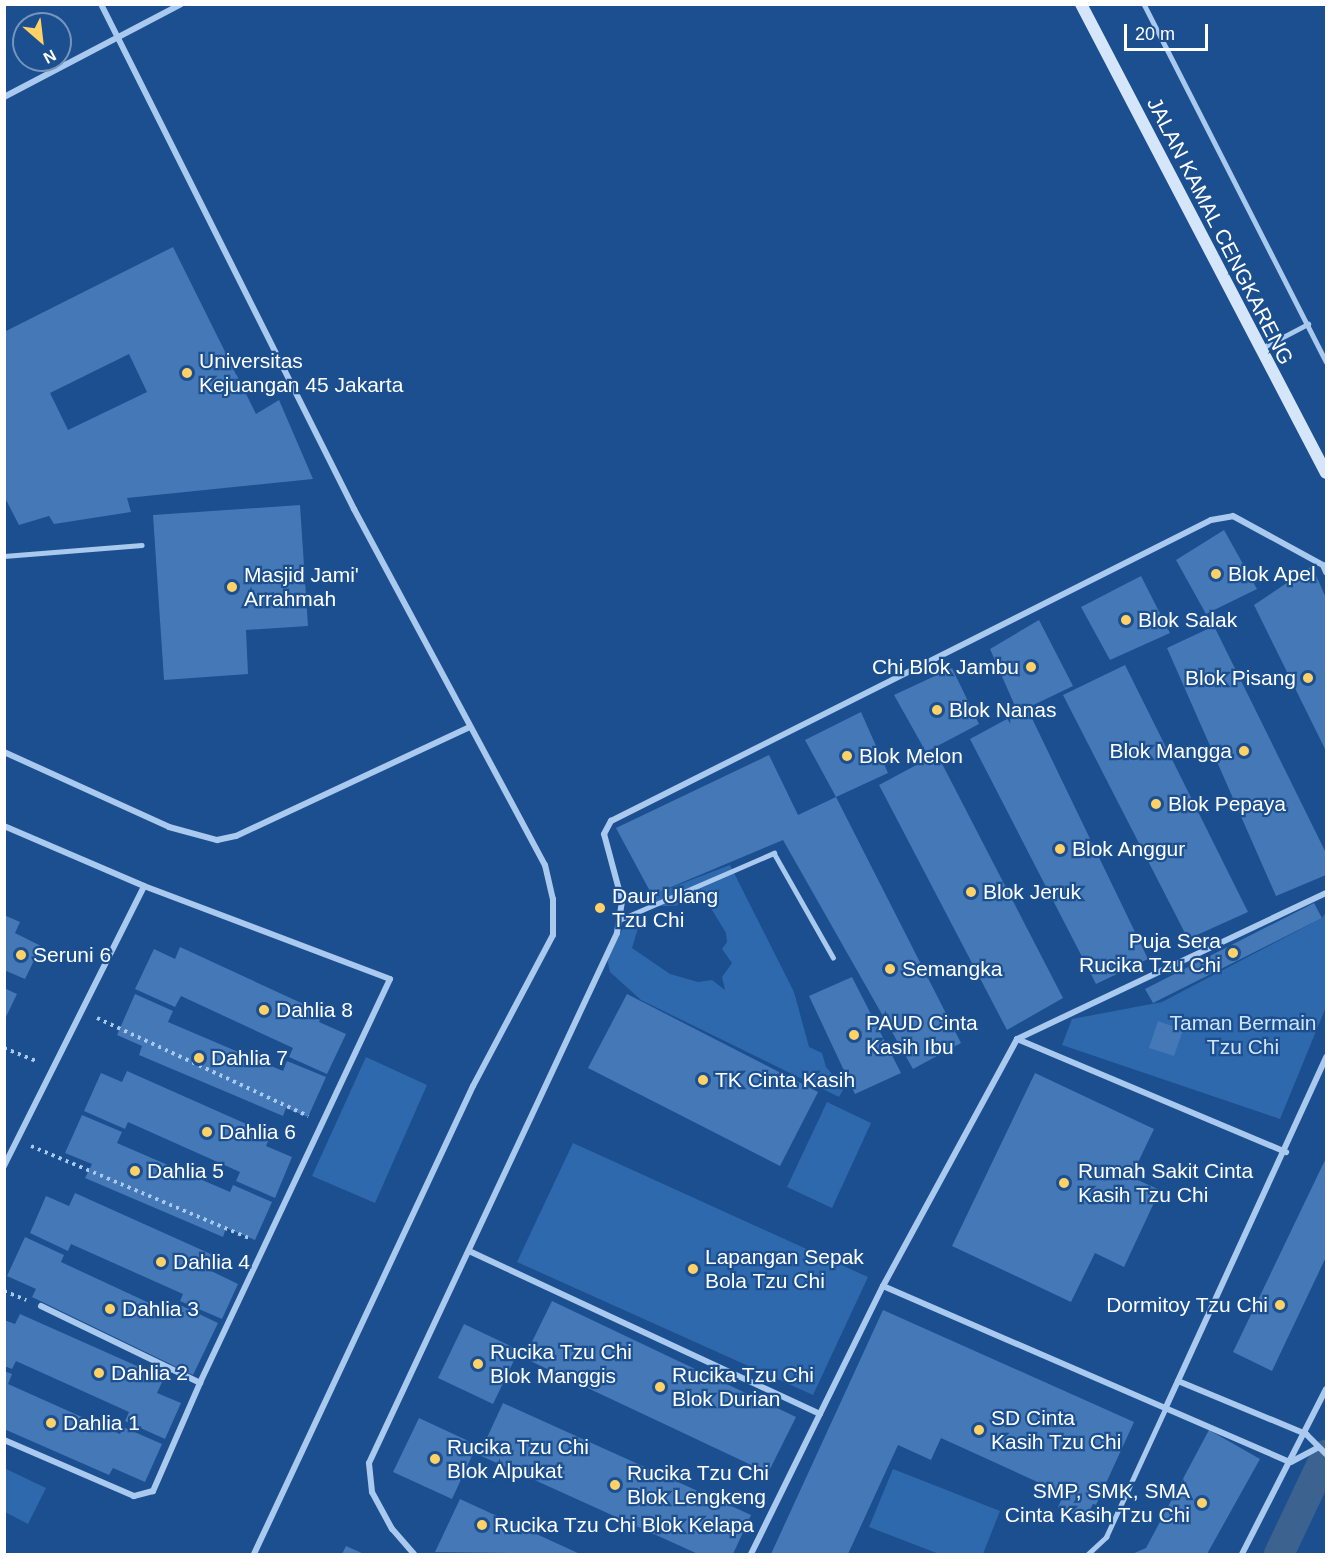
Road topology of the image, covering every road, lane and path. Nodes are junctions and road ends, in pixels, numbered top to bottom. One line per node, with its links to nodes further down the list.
1 (101, 4): 5 (street)
2 (181, 4): 5 (street)
3 (1081, 4): 8 (street, JALAN KAMAL CENGKARENG)
4 (1144, 4): 7 (lane)
5 (117, 36): 6 (street); 14 (street)
6 (4, 97)
7 (1308, 324): 8 (lane); 9 (lane)
8 (1259, 350): 10 (street, JALAN KAMAL CENGKARENG)
9 (1326, 361)
10 (1326, 473)
11 (142, 545): 12 (lane)
12 (4, 556)
13 (1326, 572): 19 (street)
14 (470, 727): 15 (street); 44 (street)
15 (4, 752)
16 (4, 826): 17 (street)
17 (144, 886): 21 (street); 26 (street)
18 (1326, 893): 22 (street)
19 (619, 920): 20 (lane); 31 (street)
20 (833, 957)
21 (80, 1010): 25 (street); 26 (path)
22 (1017, 1039): 28 (street); 32 (street)
23 (4, 1048): 25 (path)
24 (1326, 1057): 28 (street)
25 (51, 1068): 27 (street)
26 (322, 1123): 30 (street)
27 (17, 1140): 29 (street); 30 (path)
28 (1286, 1152): 35 (street)
29 (4, 1166)
30 (265, 1245): 36 (street)
31 (469, 1251): 39 (street); 45 (street)
32 (884, 1286): 38 (street); 39 (street)
33 (4, 1291): 34 (path)
34 (41, 1306): 36 (street)
35 (1178, 1380): 38 (street); 40 (street)
36 (200, 1383): 41 (street)
37 (1326, 1389): 40 (street)
38 (1166, 1407): 43 (street); 47 (lane)
39 (820, 1414): 46 (street)
40 (1306, 1434): 42 (street); 43 (street)
41 (4, 1440)
42 (1322, 1451): 43 (street)
43 (1290, 1462): 48 (street)
44 (254, 1554)
45 (414, 1554)
46 (751, 1554)
47 (1088, 1554)
48 (1242, 1554)

